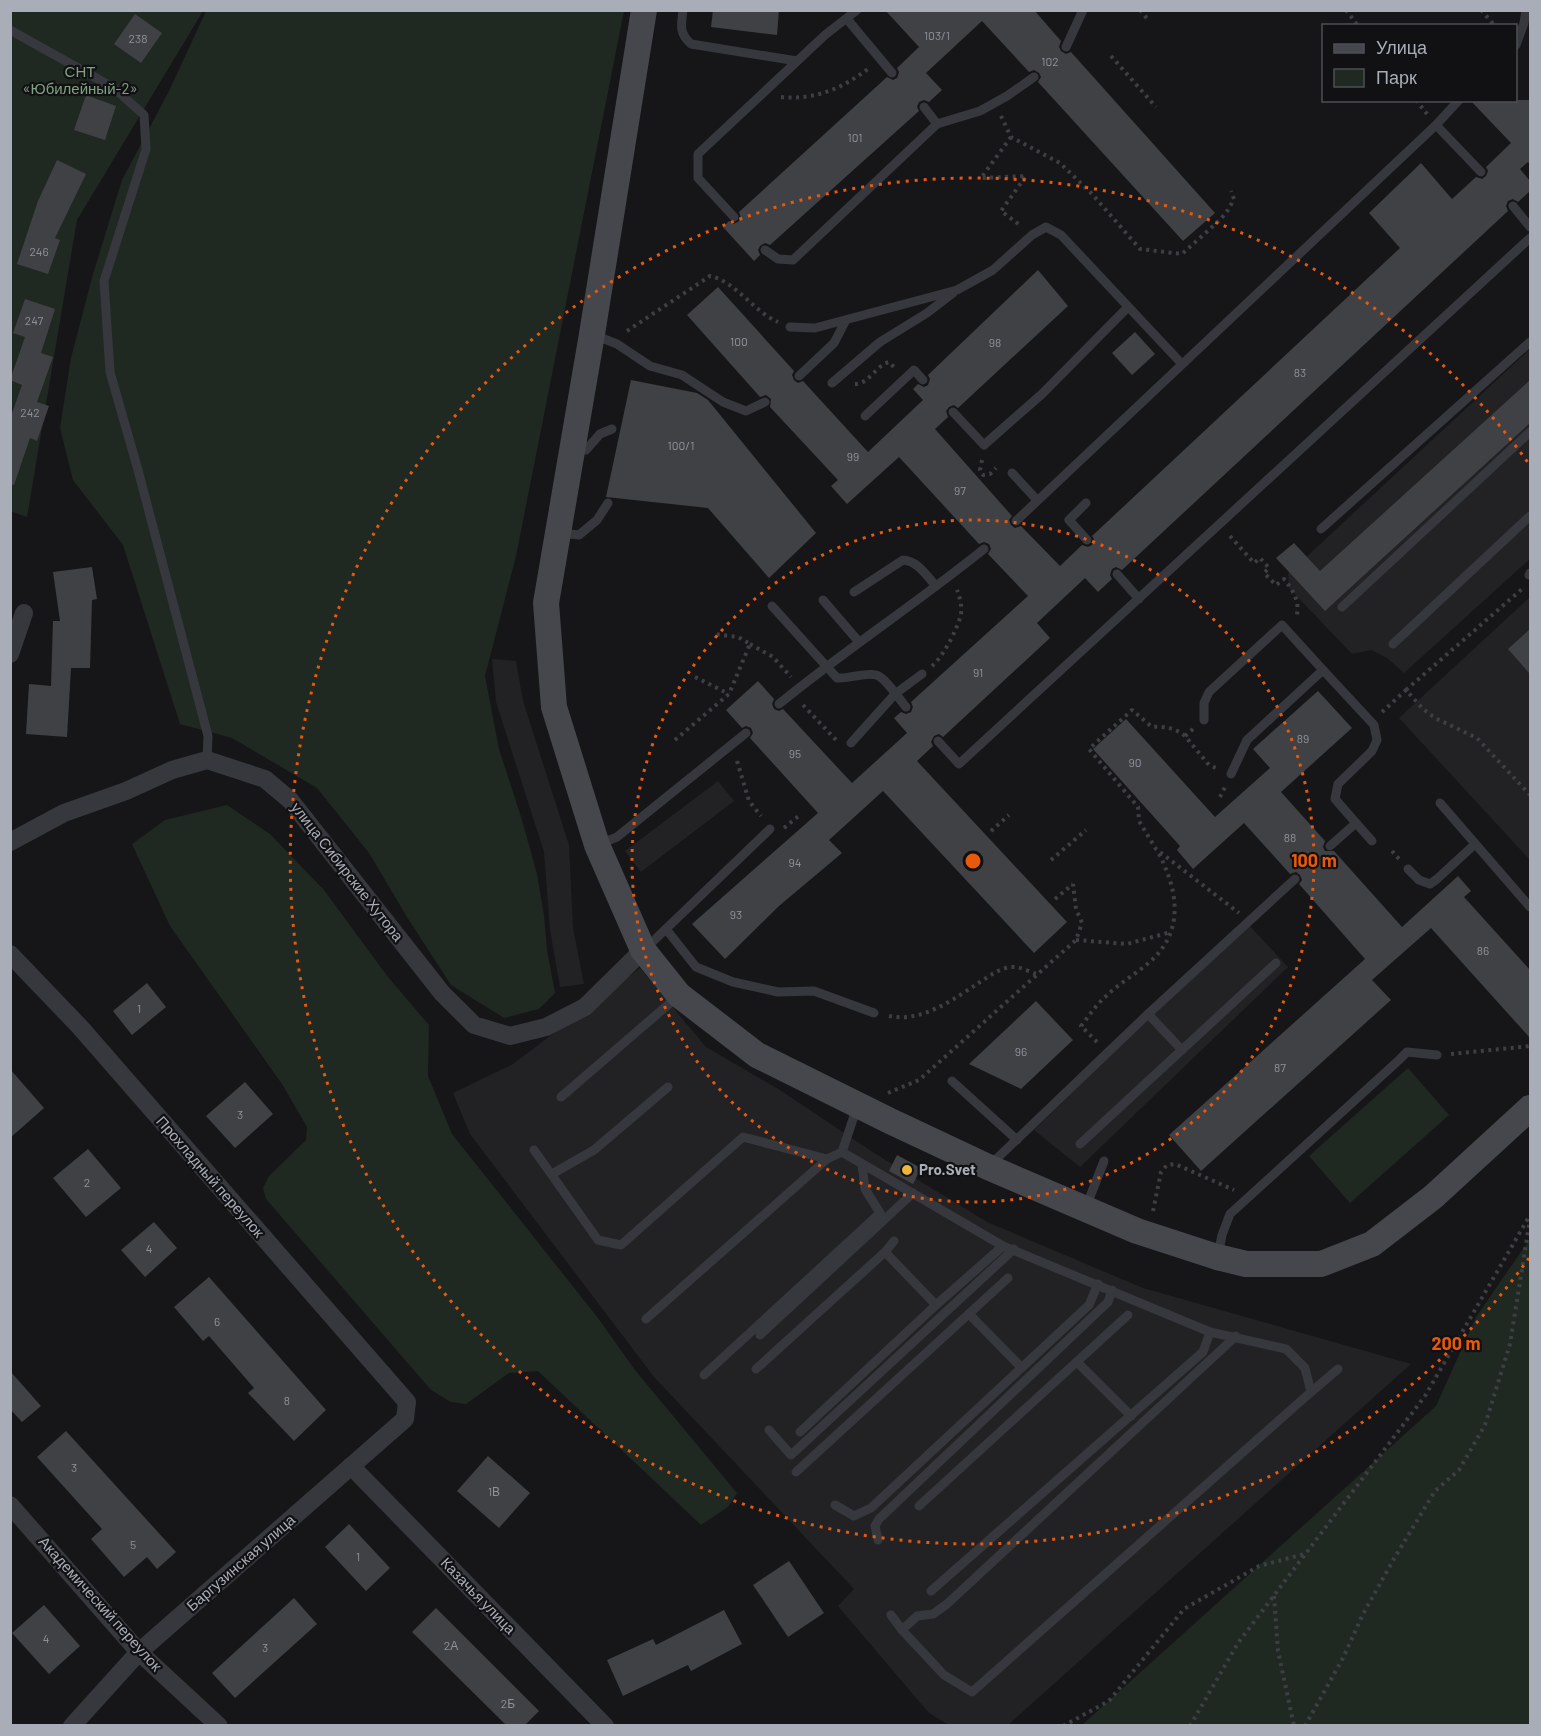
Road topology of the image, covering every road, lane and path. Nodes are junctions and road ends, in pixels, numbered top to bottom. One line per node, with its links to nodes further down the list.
1 (644, 10): 41 (street)
2 (683, 10): 18 (lane)
3 (857, 10): 9 (lane)
4 (1083, 10): 15 (lane)
5 (1140, 10): 10 (path)
6 (1346, 10): 11 (path)
7 (1481, 10): 12 (path)
8 (1526, 10): 14 (lane)
9 (847, 19): 17 (lane); 18 (lane)
10 (1149, 21)
11 (1356, 24)
12 (1493, 24)
13 (10, 30): 105 (lane)
14 (1517, 40)
15 (1066, 47)
16 (1111, 56): 25 (path)
17 (880, 58): 19 (lane); 21 (path)
18 (798, 61): 21 (lane)
19 (892, 73)
20 (1034, 77): 22 (lane)
21 (762, 94): 32 (lane)
22 (996, 102): 26 (lane); 28 (path)
23 (1457, 102): 27 (lane)
24 (924, 107): 26 (lane)
25 (1156, 107)
26 (937, 124): 36 (lane)
27 (1436, 125): 29 (lane); 44 (lane)
28 (1011, 137): 30 (path); 34 (path)
29 (1481, 172)
30 (1232, 191)
31 (1513, 206): 33 (lane)
32 (734, 217)
33 (1530, 227)
34 (1032, 235): 37 (lane); 38 (lane)
35 (1530, 238): 74 (lane)
36 (765, 250)
37 (957, 290): 39 (lane); 49 (lane)
38 (1128, 307): 44 (lane); 55 (lane)
39 (846, 320): 40 (lane); 46 (lane)
40 (790, 327): 43 (path)
41 (592, 334): 43 (lane); 56 (street)
42 (1530, 342): 64 (lane)
43 (617, 344): 50 (lane)
44 (1182, 364): 59 (lane)
45 (880, 366): 48 (path)
46 (798, 376)
47 (923, 380): 52 (lane)
48 (865, 381)
49 (832, 382)
50 (765, 402)
51 (953, 412): 55 (lane)
52 (866, 416)
53 (612, 429): 56 (lane)
54 (1530, 432): 77 (lane)
55 (984, 444): 57 (path)
56 (573, 449): 65 (street)
57 (992, 472)
58 (1012, 473): 59 (lane)
59 (1037, 500): 63 (lane)
60 (608, 503): 65 (lane)
61 (1086, 503): 67 (lane)
62 (1530, 516): 83 (lane)
63 (1016, 521)
64 (1321, 530)
65 (558, 533): 119 (street)
66 (1231, 538): 79 (path)
67 (1087, 540)
68 (984, 549): 70 (lane)
69 (1118, 574): 74 (lane)
70 (951, 576): 71 (lane); 85 (path)
71 (936, 586): 73 (lane); 81 (lane)
72 (1526, 589): 91 (path)
73 (854, 592)
74 (1138, 598): 101 (lane)
75 (822, 600): 81 (lane)
76 (772, 606): 86 (lane)
77 (1341, 607)
78 (24, 613): 84 (street)
79 (1288, 631): 87 (lane); 96 (lane)
80 (714, 634): 82 (path)
81 (859, 642): 86 (lane)
82 (750, 644): 90 (path); 92 (path)
83 (1393, 644)
84 (10, 654)
85 (937, 662)
86 (826, 666): 90 (lane); 93 (lane)
87 (1323, 670): 97 (lane); 107 (lane)
88 (922, 674): 93 (lane)
89 (695, 677): 92 (path)
90 (796, 690): 94 (lane); 102 (path)
91 (1406, 690): 97 (path); 108 (path)
92 (729, 693): 100 (path)
93 (895, 694): 95 (lane); 103 (lane)
94 (779, 704)
95 (906, 707)
96 (1203, 720): 99 (path)
97 (1371, 722): 112 (lane)
98 (746, 733): 104 (lane)
99 (1185, 736): 106 (path); 121 (path)
100 (675, 740)
101 (939, 741)
102 (839, 743)
103 (851, 743)
104 (733, 744): 111 (path); 119 (lane)
105 (207, 760): 117 (street); 131 (street, улица Сибирские Хутора)
106 (1209, 765)
107 (1231, 774)
108 (1530, 795)
109 (1440, 803): 118 (lane)
110 (1009, 815): 115 (path)
111 (763, 818)
112 (1356, 823): 116 (lane); 120 (lane)
113 (770, 829): 128 (lane)
114 (1086, 830): 122 (path)
115 (991, 831)
116 (1372, 841)
117 (10, 842)
118 (1475, 844): 123 (lane); 126 (lane)
119 (597, 845): 131 (street)
120 (1329, 846)
121 (1156, 849): 127 (path); 129 (path)
122 (1051, 860)
123 (1408, 869)
124 (1295, 879): 127 (lane)
125 (1055, 899): 130 (path)
126 (1530, 907)
127 (1249, 921): 137 (lane)
128 (666, 929): 131 (lane); 136 (lane)
129 (1171, 932): 130 (path); 140 (path)
130 (1076, 940): 134 (path)
131 (643, 950): 135 (street)
132 (10, 954): 183 (street, Прохладный переулок)
133 (1276, 963): 139 (lane)
134 (1037, 974): 136 (path); 144 (path)
135 (679, 995): 145 (lane); 146 (street)
136 (874, 1012)
137 (1149, 1014): 139 (lane); 140 (lane)
138 (1530, 1046): 141 (path)
139 (1182, 1050): 149 (lane)
140 (1107, 1053): 148 (lane)
141 (1437, 1055): 158 (lane)
142 (952, 1081): 148 (lane)
143 (668, 1087): 156 (lane)
144 (882, 1096)
145 (561, 1098)
146 (858, 1105): 151 (lane); 155 (street)
147 (1530, 1108): 166 (street)
148 (1017, 1140): 155 (lane)
149 (1080, 1144)
150 (534, 1150): 156 (lane)
151 (842, 1152): 152 (lane); 154 (lane)
152 (827, 1159): 156 (lane); 173 (lane)
153 (1104, 1161): 159 (lane)
154 (862, 1164): 157 (lane); 181 (lane)
155 (988, 1167): 159 (street)
156 (552, 1174)
157 (913, 1193): 163 (lane); 175 (lane)
158 (1247, 1198): 160 (path); 166 (lane)
159 (1085, 1209): 166 (street)
160 (1153, 1211)
161 (1530, 1216): 193 (path); 205 (path)
162 (894, 1241): 165 (lane)
163 (1003, 1245): 164 (lane); 170 (lane)
164 (1014, 1249): 168 (lane); 185 (lane)
165 (885, 1252): 170 (lane); 179 (lane)
166 (1217, 1257)
167 (1008, 1278): 171 (lane)
168 (1098, 1284): 169 (lane); 178 (lane)
169 (1112, 1290): 174 (lane); 192 (lane)
170 (936, 1305): 186 (lane)
171 (969, 1314): 178 (lane); 188 (lane)
172 (1128, 1315): 177 (lane)
173 (646, 1319)
174 (1210, 1332): 176 (lane); 184 (lane)
175 (760, 1335)
176 (1236, 1336): 182 (lane); 197 (lane)
177 (1077, 1362): 184 (lane); 191 (lane)
178 (1021, 1367): 190 (lane)
179 (756, 1369)
180 (1338, 1369): 182 (lane)
181 (704, 1375)
182 (1311, 1392): 197 (lane)
183 (407, 1402): 187 (street, Баргузинская улица)
184 (1131, 1416): 194 (lane)
185 (769, 1431)
186 (800, 1432)
187 (351, 1466): 198 (street, Баргузинская улица); 201 (street, Казачья улица)
188 (796, 1472)
189 (10, 1504): 198 (street, Академический переулок)
190 (835, 1505)
191 (920, 1506)
192 (878, 1540)
193 (1305, 1554): 195 (path); 202 (path)
194 (931, 1591)
195 (1274, 1594): 203 (path); 204 (path)
196 (891, 1615): 197 (lane)
197 (902, 1630)
198 (139, 1652): 199 (street, Баргузинская улица); 200 (street, Академический переулок)
199 (72, 1725)
200 (219, 1725)
201 (605, 1725)
202 (1063, 1725)
203 (1190, 1725)
204 (1294, 1725)
205 (1305, 1725)

